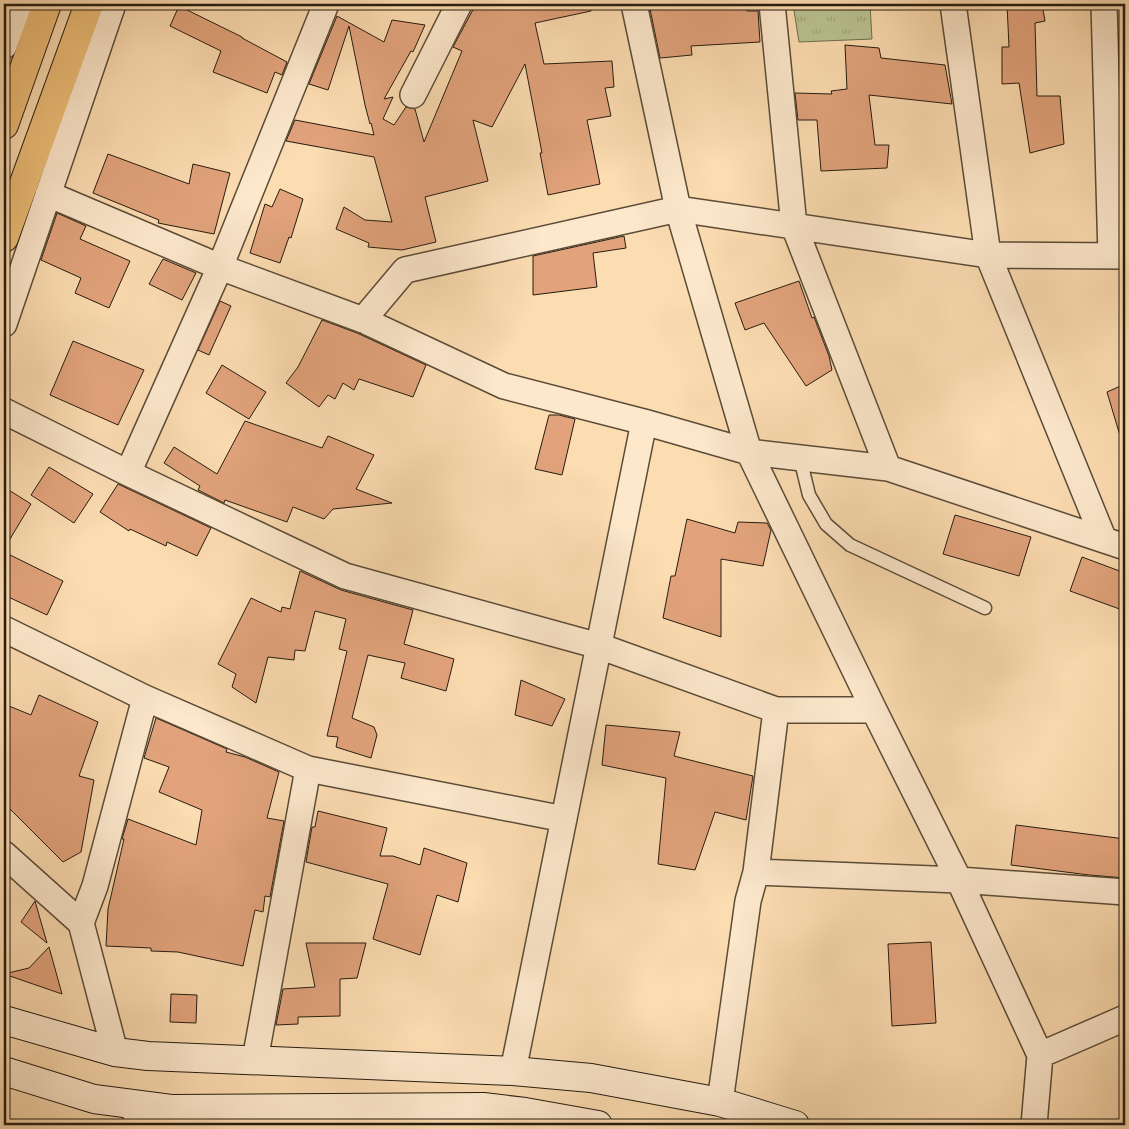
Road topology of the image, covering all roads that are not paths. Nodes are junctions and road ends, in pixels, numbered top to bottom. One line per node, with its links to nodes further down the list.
1 (20, 4): 11 (street)
2 (47, 4): 13 (highway)
3 (89, 4): 17 (highway)
4 (113, 4): 14 (street)
5 (326, 4): 20 (street)
6 (460, 4): 12 (street)
7 (634, 4): 15 (street)
8 (772, 4): 16 (street)
9 (953, 4): 18 (street)
10 (1104, 4): 19 (street)
11 (4, 46)
12 (413, 95)
13 (4, 125)
14 (48, 194): 20 (street); 22 (street)
15 (678, 209): 16 (street); 21 (street); 25 (street)
16 (794, 226): 18 (street); 27 (street)
17 (4, 238)
18 (988, 255): 19 (street); 29 (street)
19 (1118, 256)
20 (220, 267): 21 (street); 28 (street)
21 (363, 320): 24 (street)
22 (4, 324)
23 (4, 411): 28 (street)
24 (644, 422): 25 (street); 32 (street)
25 (749, 452): 26 (street); 35 (street)
26 (800, 458): 27 (street); 30 (lane)
27 (888, 468): 29 (street)
28 (128, 473): 32 (street)
29 (1114, 543)
30 (985, 608)
31 (4, 628): 33 (street)
32 (599, 646): 34 (street); 37 (street)
33 (145, 698): 36 (street); 42 (street)
34 (776, 710): 35 (street); 39 (street)
35 (874, 710): 40 (street)
36 (308, 769): 37 (street); 47 (street)
37 (564, 819): 48 (street)
38 (4, 854): 42 (street)
39 (756, 872): 40 (street); 50 (street)
40 (959, 880): 41 (street); 46 (street)
41 (1125, 892)
42 (81, 923): 45 (street)
43 (1125, 1018): 46 (street)
44 (4, 1020): 45 (street)
45 (115, 1052): 47 (street)
46 (1040, 1055): 55 (street)
47 (255, 1060): 48 (street)
48 (513, 1070): 50 (street)
49 (4, 1071): 51 (street)
50 (720, 1102): 54 (street)
51 (136, 1115): 52 (street)
52 (483, 1116): 53 (street)
53 (598, 1125)
54 (795, 1125)
55 (1034, 1125)

